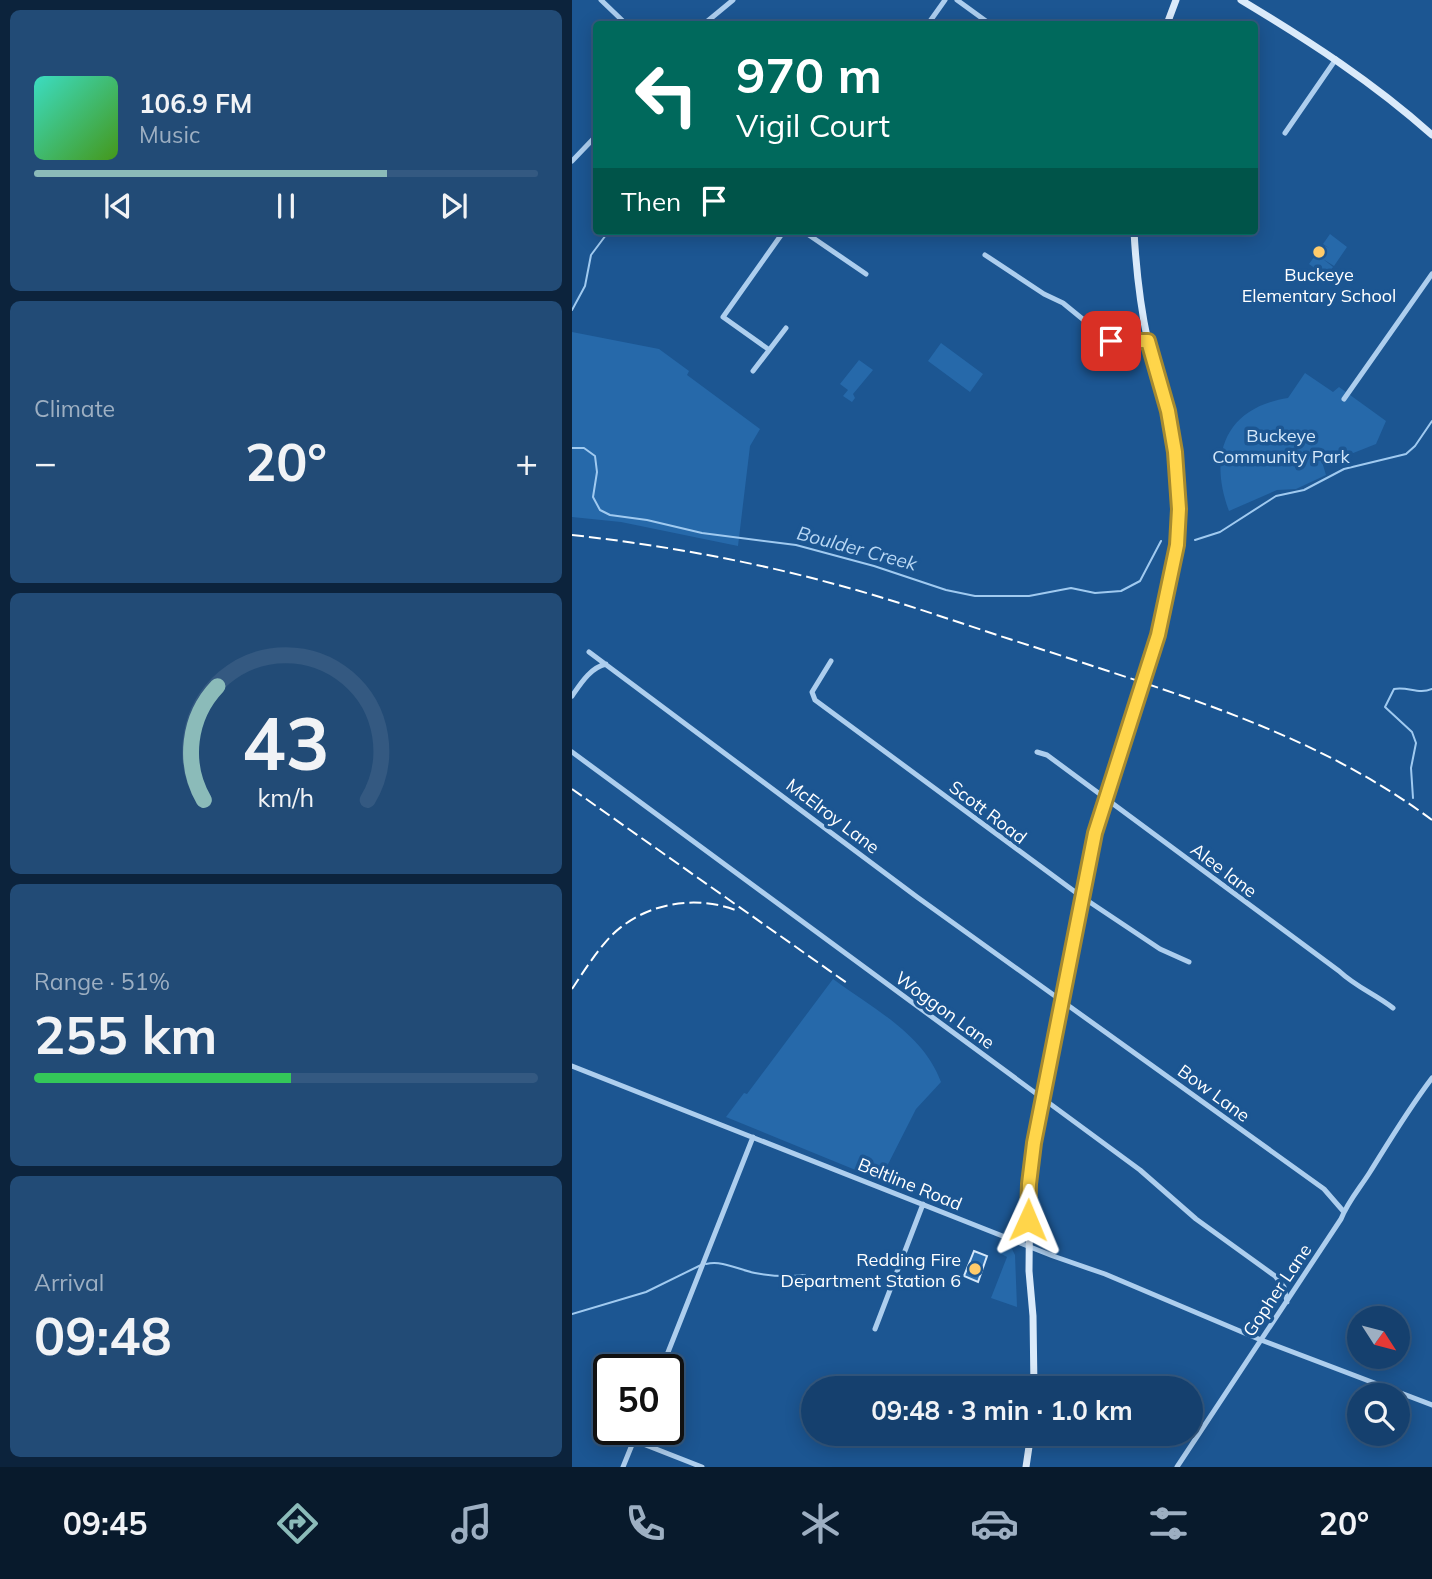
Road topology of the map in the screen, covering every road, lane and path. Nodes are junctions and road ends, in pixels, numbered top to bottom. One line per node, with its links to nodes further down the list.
1 (601, 0): 7 (street)
2 (733, 0): 8 (street)
3 (945, 0): 9 (street)
4 (957, 0): 10 (street)
5 (1176, 0): 11 (main road)
6 (1241, 0): 12 (main road)
7 (623, 21)
8 (708, 21)
9 (930, 21)
10 (986, 21)
11 (1168, 21)
12 (1336, 59): 13 (street); 14 (main road)
13 (1285, 133)
14 (1432, 135)
15 (593, 139): 16 (street)
16 (572, 161)
17 (781, 235): 25 (street)
18 (809, 235): 22 (street)
19 (1134, 235): 24 (main road)
20 (984, 255): 24 (street)
21 (1432, 274): 27 (street)
22 (866, 275)
23 (786, 328): 25 (street)
24 (1148, 341): 34 (main road, bridge)
25 (769, 349): 26 (street)
26 (753, 371)
27 (1344, 399)
28 (589, 652): 30 (street, McElroy Lane)
29 (831, 661): 35 (street, Scott Road)
30 (606, 664): 31 (street); 37 (street, McElroy Lane)
31 (572, 696)
32 (572, 752): 41 (street, Woggon Lane)
33 (1037, 752): 34 (street, Alee lane)
34 (1105, 798): 35 (main road); 38 (street, Alee lane)
35 (1082, 897): 36 (street, Scott Road); 37 (main road)
36 (1189, 962)
37 (1063, 1001): 41 (main road); 44 (street, Bow Lane)
38 (1393, 1008)
39 (572, 1066): 42 (street, Beltline Road)
40 (1432, 1078): 44 (street, Gopher Lane)
41 (1043, 1098): 45 (main road); 46 (street, Woggon Lane)
42 (753, 1137): 43 (street, Beltline Road); 49 (street)
43 (923, 1204): 45 (street, Beltline Road); 47 (street)
44 (1344, 1212): 46 (street, Gopher Lane)
45 (1029, 1246): 48 (street, Beltline Road); 50 (main road)
46 (1287, 1302): 48 (street, Gopher Lane)
47 (875, 1329)
48 (1261, 1340): 51 (street, Beltline Road); 58 (street, Gopher Lane)
49 (667, 1354)
50 (1034, 1376)
51 (1432, 1405)
52 (631, 1445): 55 (street)
53 (646, 1445): 56 (street)
54 (1029, 1446): 57 (main road)
55 (623, 1467)
56 (702, 1467)
57 (1026, 1467)
58 (1177, 1467)

